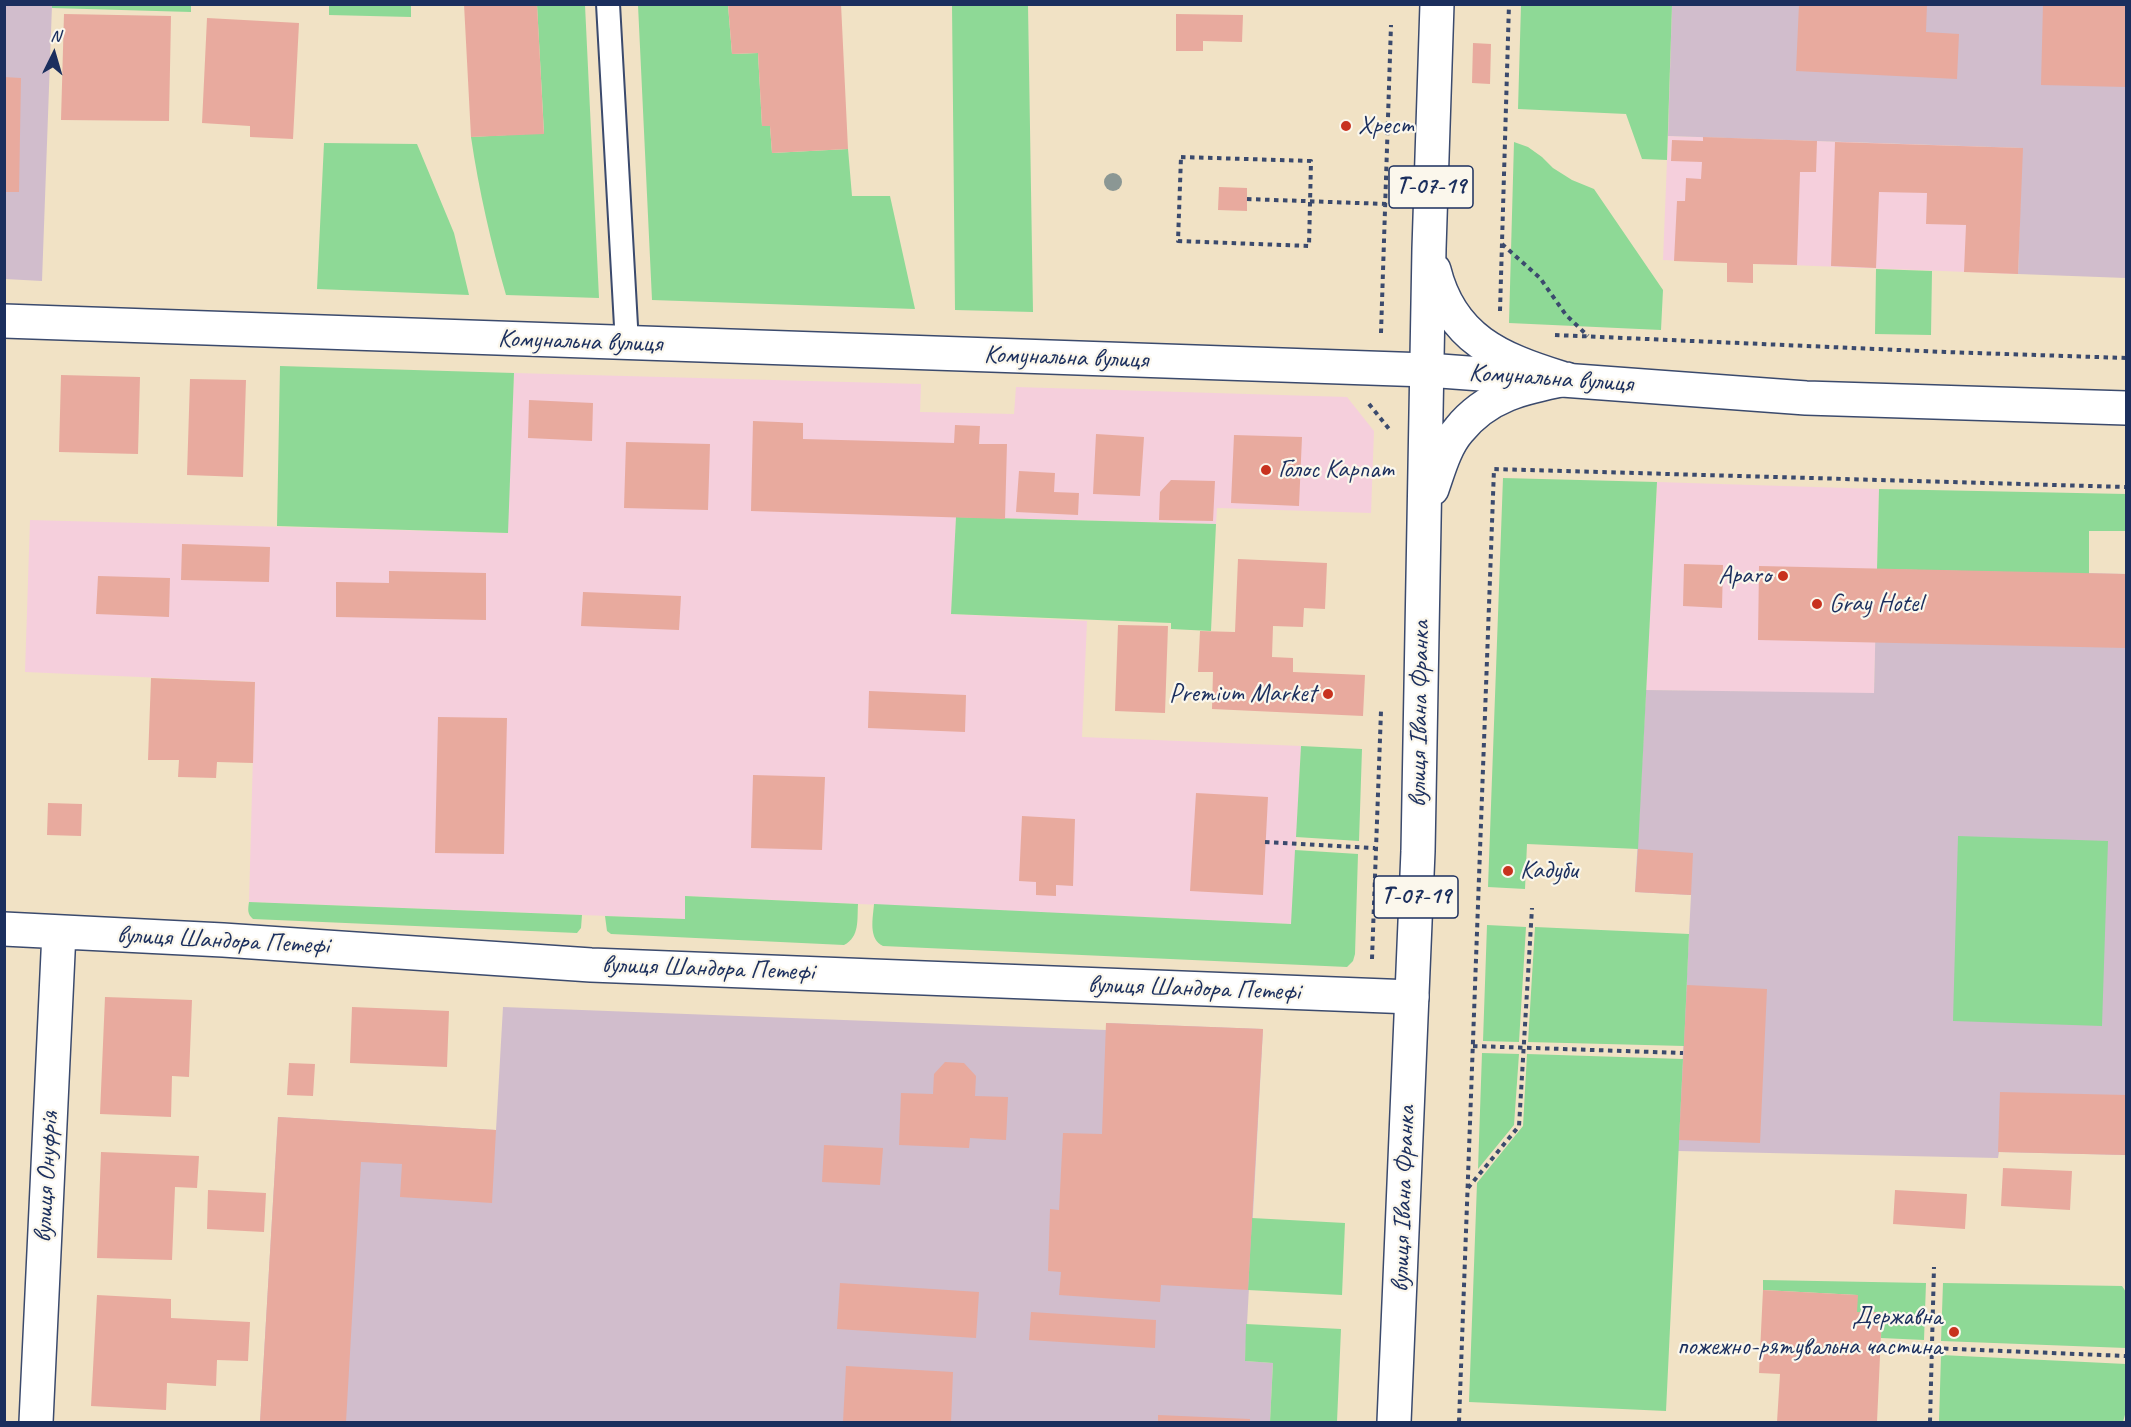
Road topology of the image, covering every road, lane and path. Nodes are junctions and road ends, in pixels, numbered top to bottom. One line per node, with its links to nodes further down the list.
1 (608, 4): 15 (lane)
2 (1437, 4): 9 (main road, вулиця Івана Франка / Т-07-19)
3 (1509, 4): 8 (path)
4 (1391, 25): 7 (path)
5 (1247, 199): 6 (path)
6 (1310, 201): 6 (path); 7 (path)
7 (1386, 204): 12 (path)
8 (1502, 244): 11 (path); 14 (path)
9 (1429, 249): 18 (main road, вулиця Івана Франка / Т-07-19); 19 (main road)
10 (4, 321): 15 (main road, Комунальна вулиця)
11 (1500, 321)
12 (1370, 333)
13 (1544, 335): 14 (path)
14 (1588, 337): 16 (path)
15 (627, 344): 17 (main road, Комунальна вулиця)
16 (2127, 358)
17 (1357, 368): 18 (main road, Комунальна вулиця); 21 (path)
18 (1427, 370): 19 (main road, Комунальна вулиця); 23 (main road, вулиця Івана Франка / Т-07-19)
19 (1566, 379): 20 (main road, Комунальна вулиця); 23 (main road)
20 (2127, 408)
21 (1391, 432)
22 (2127, 487): 32 (path)
23 (1424, 508): 31 (main road, вулиця Івана Франка / Т-07-19)
24 (1381, 705): 26 (path)
25 (1265, 842): 26 (path)
26 (1376, 848): 30 (path)
27 (1532, 908): 33 (path)
28 (4, 930): 29 (main road, вулиця Шандора Петефі)
29 (58, 932): 30 (main road, вулиця Шандора Петефі); 40 (main road, вулиця Онуфрія)
30 (1371, 996): 31 (main road, вулиця Шандора Петефі)
31 (1412, 997): 41 (main road, вулиця Івана Франка / Т-07-19)
32 (1473, 1046): 33 (path); 35 (path)
33 (1524, 1048): 34 (path); 35 (path)
34 (1683, 1053)
35 (1468, 1188): 42 (path)
36 (1934, 1267): 38 (path)
37 (1881, 1346): 38 (path)
38 (1932, 1348): 39 (path); 43 (path)
39 (2127, 1356)
40 (36, 1422)
41 (1394, 1422)
42 (1459, 1422)
43 (1930, 1422)

